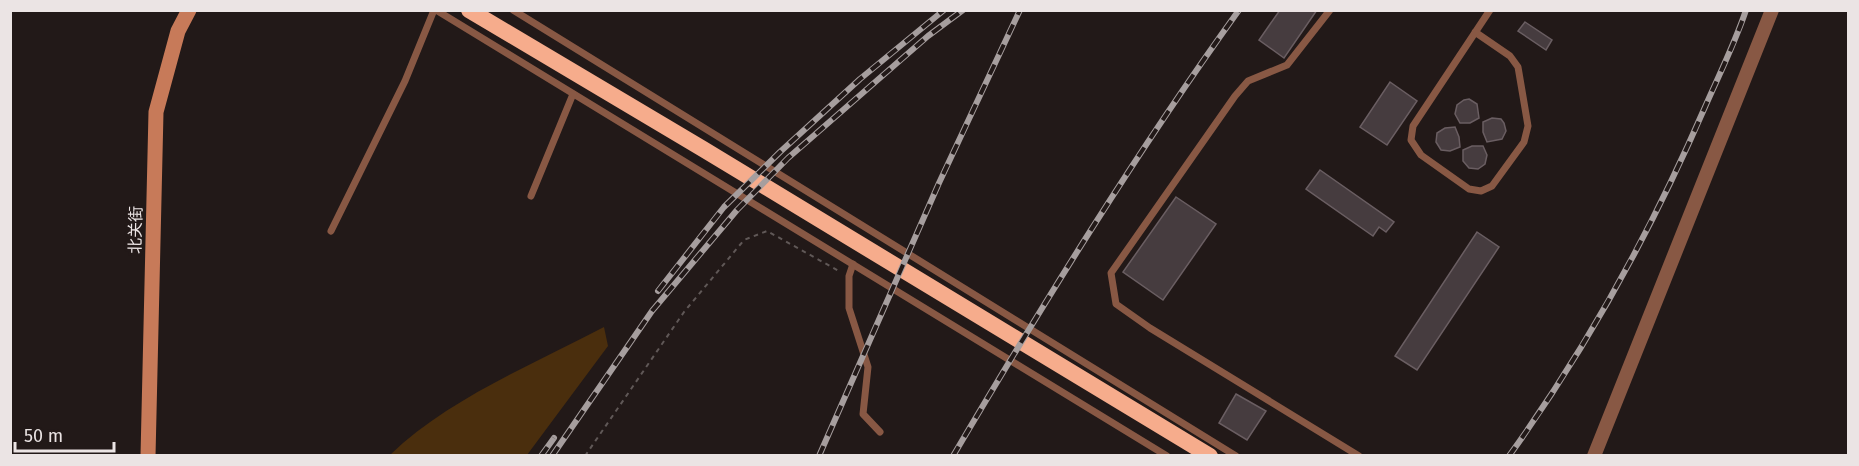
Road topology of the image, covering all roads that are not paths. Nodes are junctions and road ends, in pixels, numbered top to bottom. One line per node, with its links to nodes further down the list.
1 (189, 10): 14 (main road, 北关街)
2 (435, 10): 9 (lane); 11 (lane)
3 (469, 10): 16 (highway)
4 (513, 10): 17 (lane)
5 (1330, 10): 18 (lane)
6 (1490, 10): 8 (lane)
7 (1772, 10): 19 (street)
8 (1476, 32): 8 (lane)
9 (573, 93): 10 (lane); 12 (lane)
10 (531, 196)
11 (331, 231)
12 (853, 264): 13 (lane); 15 (lane)
13 (880, 432)
14 (148, 456)
15 (1167, 456)
16 (1210, 456)
17 (1236, 456)
18 (1359, 456)
19 (1594, 456)

